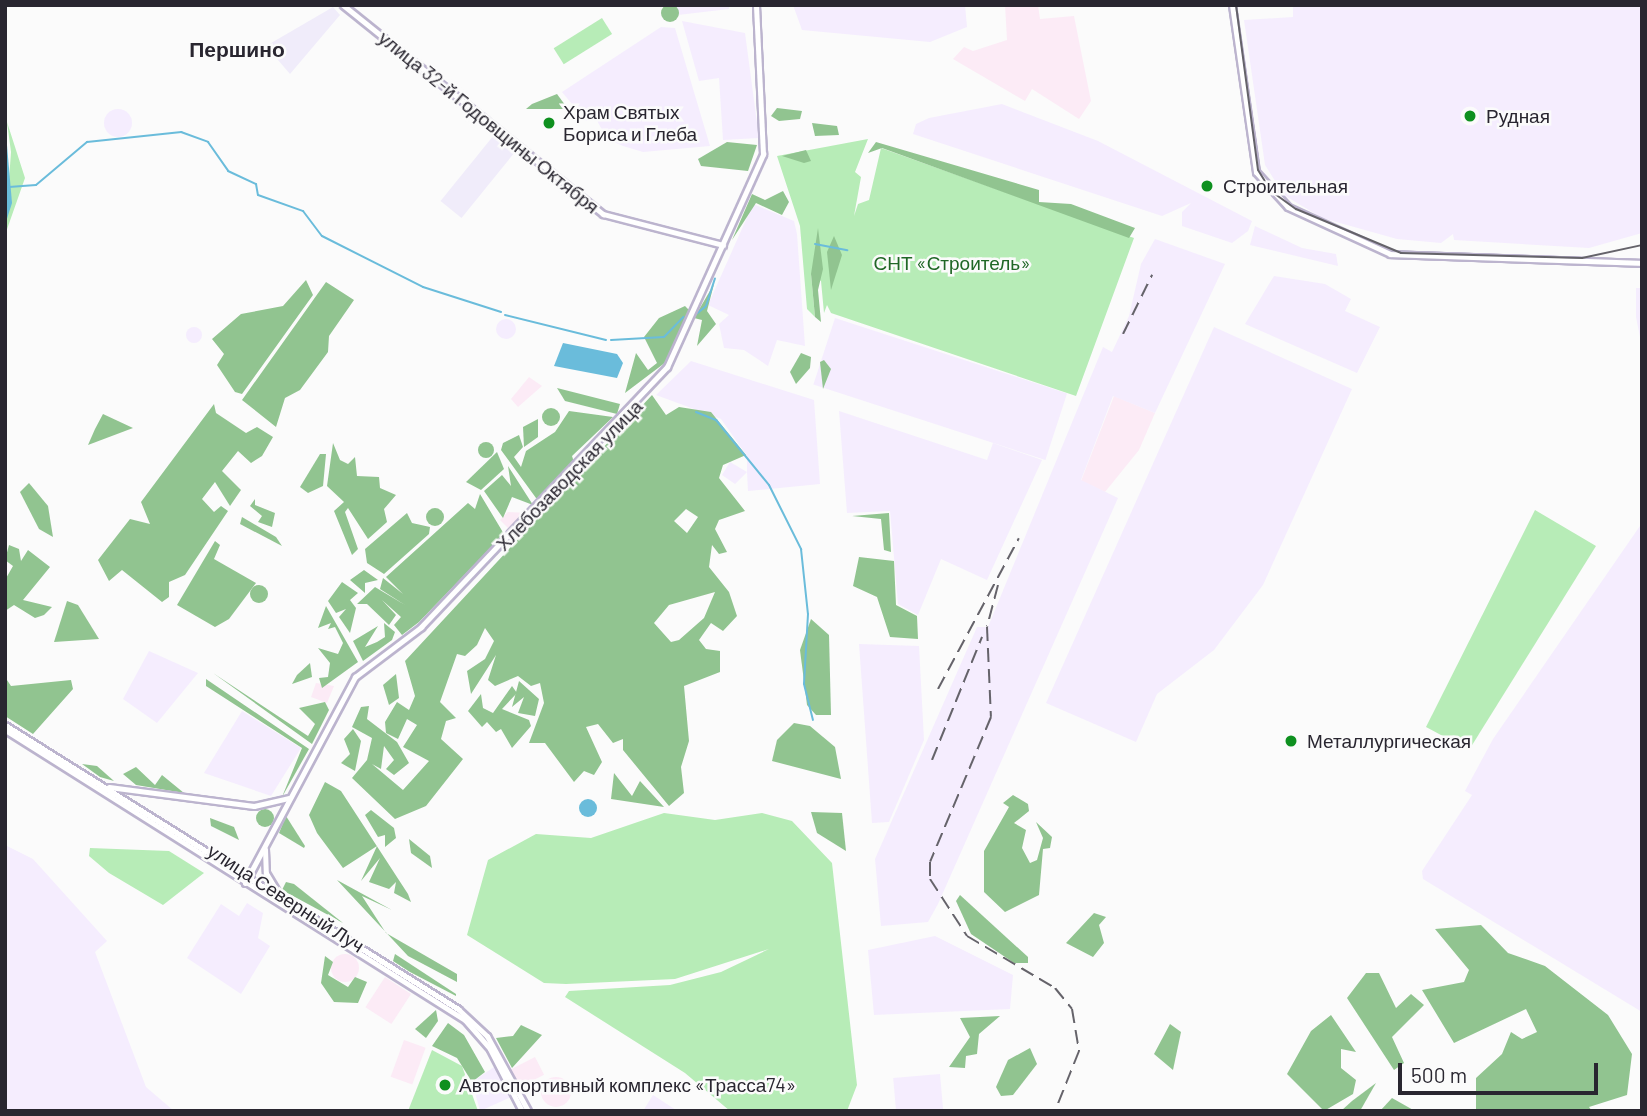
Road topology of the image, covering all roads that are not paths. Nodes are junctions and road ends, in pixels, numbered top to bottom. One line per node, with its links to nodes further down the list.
1 (343, 5): 4 (main road, улица 32-й Годовщины Октября)
2 (756, 5): 4 (main road, Хлебозаводская улица)
3 (1232, 5): 5 (main road)
4 (723, 245): 8 (main road, Хлебозаводская улица)
5 (1642, 263)
6 (5, 727): 7 (main road, улица Северный Луч); 10 (main road, улица Северный Луч)
7 (102, 785): 8 (main road); 9 (main road, улица Северный Луч)
8 (291, 796): 11 (main road, Хлебозаводская улица)
9 (161, 819): 10 (main road); 12 (main road, улица Северный Луч)
10 (155, 827): 13 (main road, улица Северный Луч)
11 (267, 842): 12 (main road, Хлебозаводская улица); 14 (main road)
12 (249, 875): 13 (main road, Хлебозаводская улица); 14 (main road, улица Северный Луч)
13 (244, 883): 16 (main road, улица Северный Луч)
14 (282, 896): 15 (main road, улица Северный Луч)
15 (302, 909): 16 (main road); 18 (main road, улица Северный Луч)
16 (298, 915): 17 (main road, улица Северный Луч)
17 (522, 1111)
18 (528, 1111)

